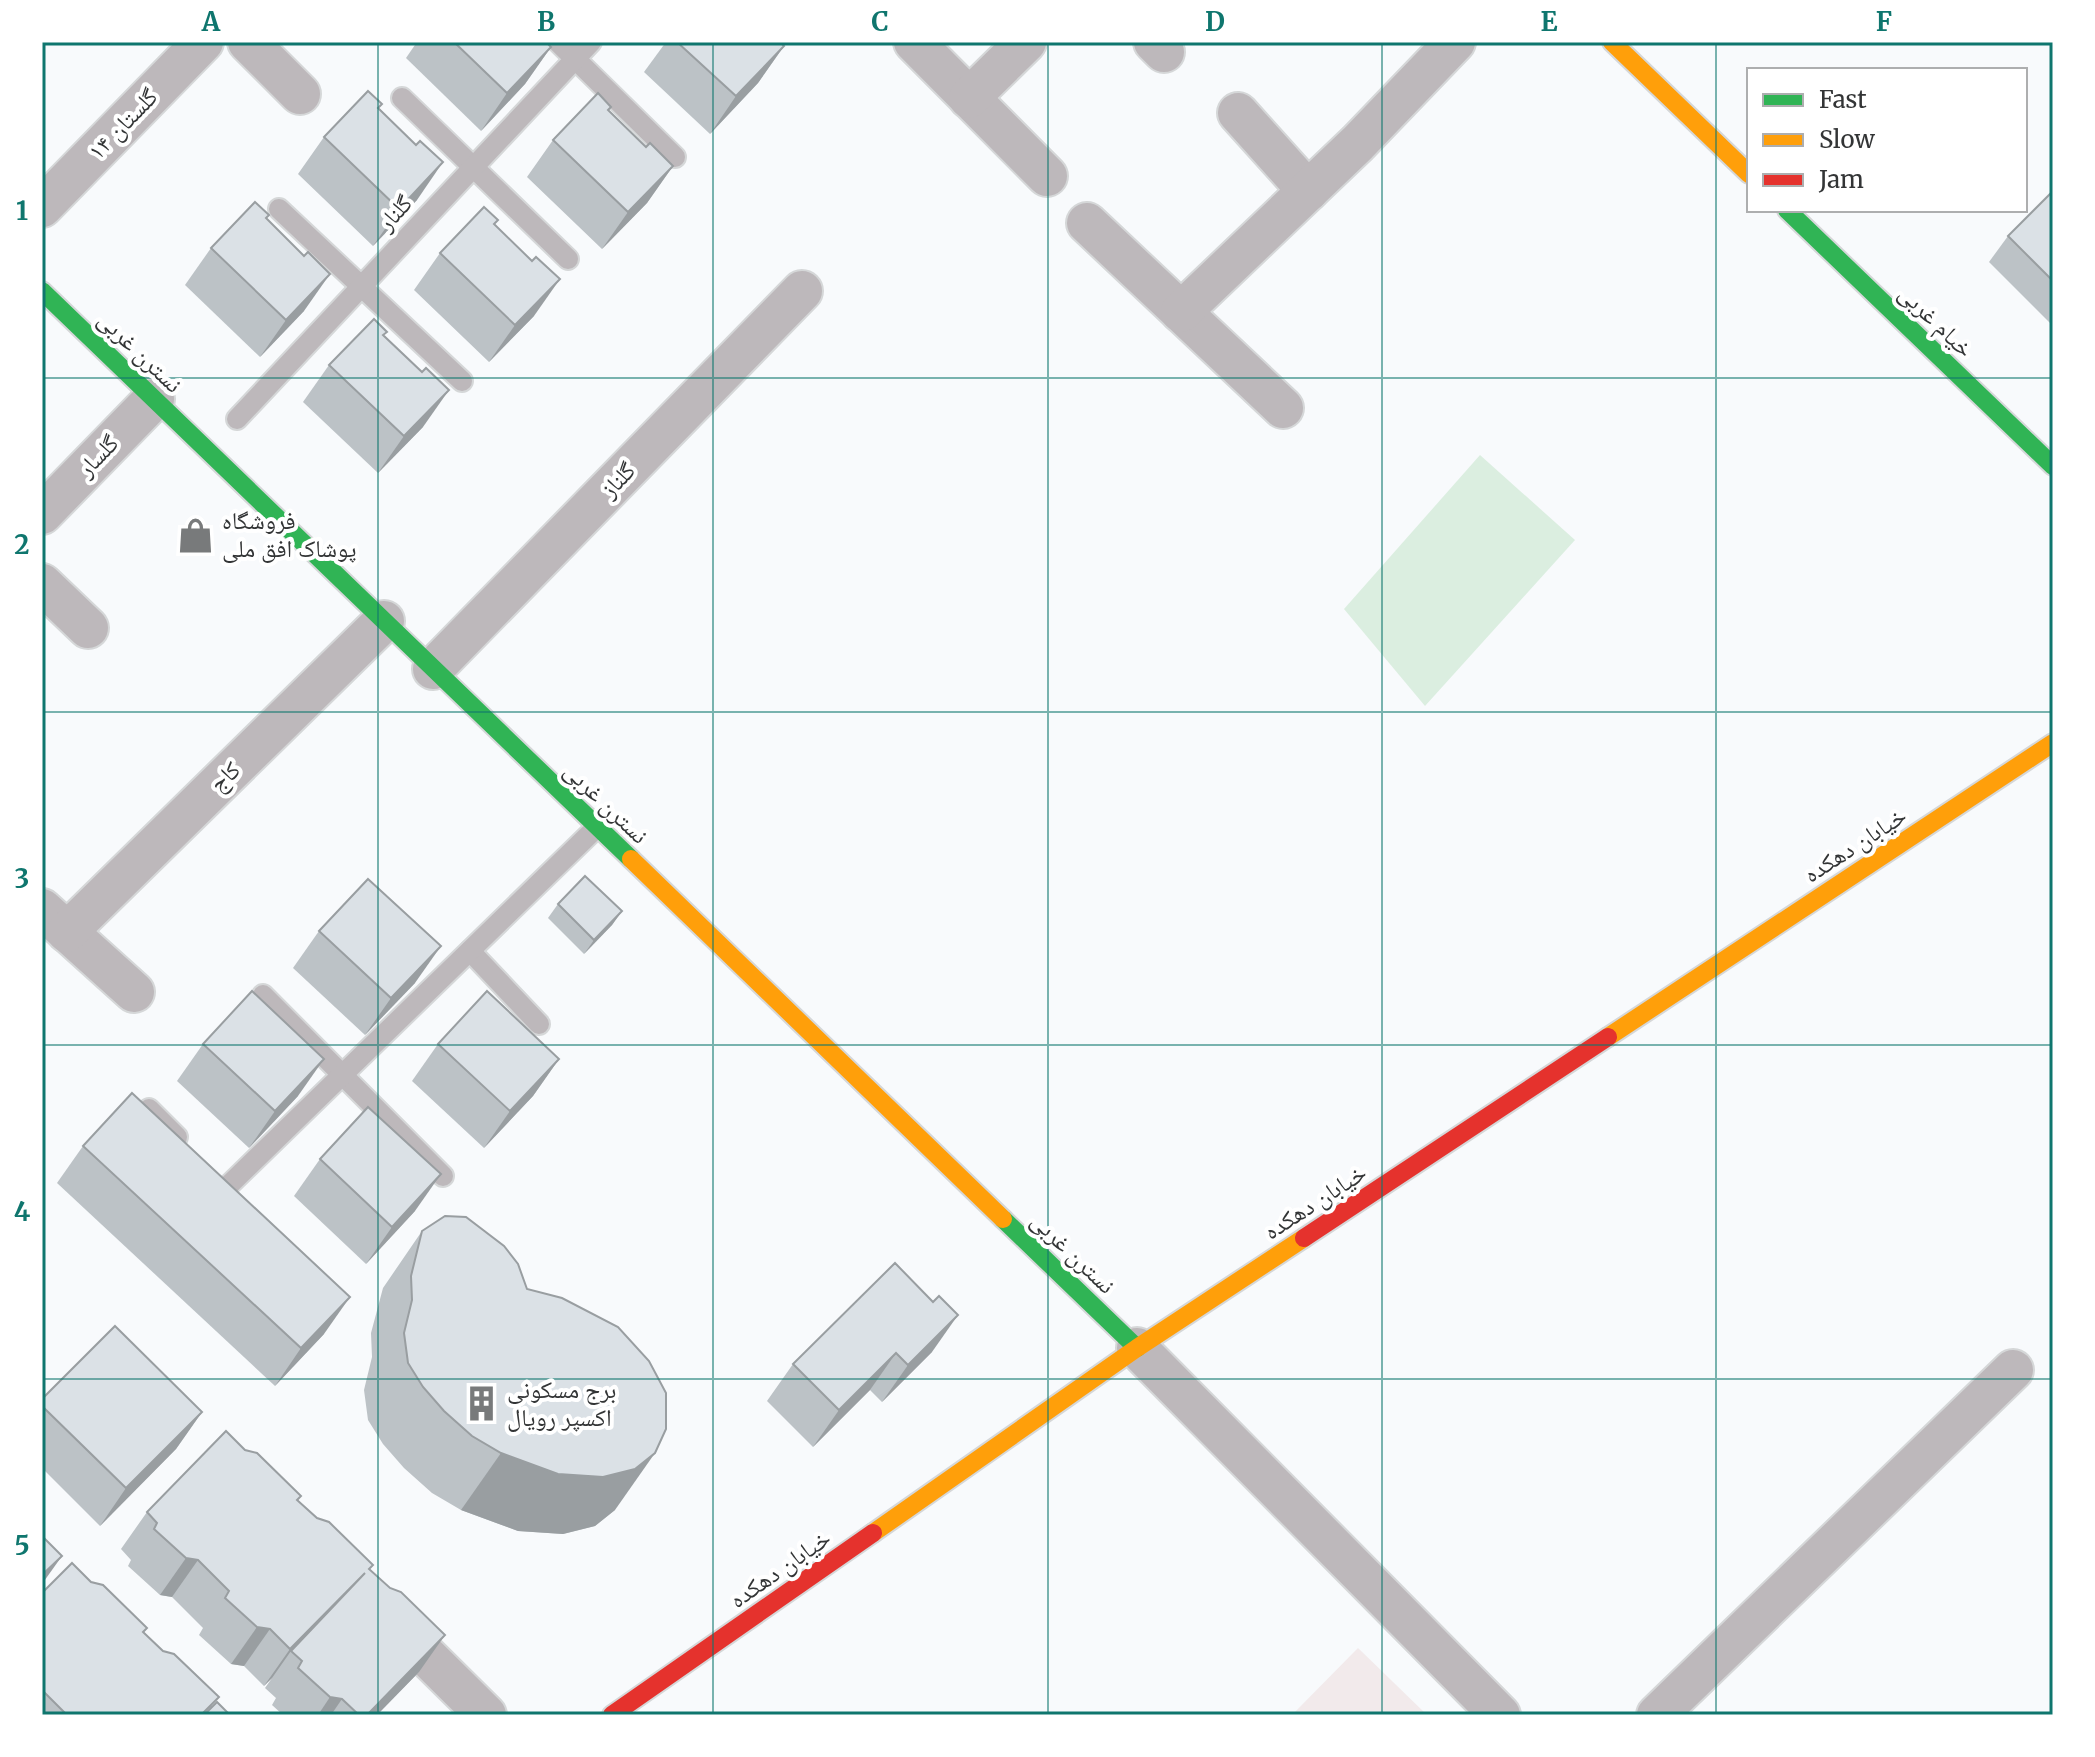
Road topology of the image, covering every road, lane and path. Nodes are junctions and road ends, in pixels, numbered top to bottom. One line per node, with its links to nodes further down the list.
1 (203, 42): 19 (street, گلستان ۱۴)
2 (248, 42): 10 (street)
3 (558, 42): 9 (lane)
4 (591, 42): 9 (lane, گلنار)
5 (914, 42): 12 (street)
6 (1026, 42): 12 (street)
7 (1455, 42): 18 (street)
8 (1612, 42): 16 (street)
9 (575, 59): 14 (lane); 15 (lane, گلنار)
10 (300, 94)
11 (402, 98): 15 (lane)
12 (969, 98): 17 (street)
13 (1238, 113): 18 (street)
14 (675, 157)
15 (473, 167): 23 (lane); 24 (lane, گلنار)
16 (1747, 172)
17 (1047, 176)
18 (1308, 191): 27 (street)
19 (42, 207)
20 (279, 209): 24 (lane)
21 (1789, 212): 32 (street, خیام غربی)
22 (1087, 223): 27 (street)
23 (568, 259)
24 (361, 287): 28 (lane); 31 (lane, گلنار)
25 (42, 291): 29 (street, نسترن غربی)
26 (802, 291): 37 (street, گلناز)
27 (1181, 312): 30 (street)
28 (462, 381)
29 (154, 399): 33 (street, گلسار); 35 (street, نسترن غربی)
30 (1283, 408)
31 (237, 419)
32 (2053, 466)
33 (42, 514)
34 (42, 584): 36 (street)
35 (384, 621): 37 (street, نسترن غربی); 40 (street, کاج)
36 (88, 628)
37 (433, 669): 39 (street, نسترن غربی)
38 (2053, 743): 50 (street, خیابان دهکده)
39 (597, 827): 41 (lane); 50 (street, نسترن غربی)
40 (54, 920): 42 (street)
41 (470, 951): 44 (lane); 45 (lane)
42 (134, 992)
43 (263, 995): 45 (lane)
44 (539, 1024)
45 (343, 1075): 48 (lane); 49 (lane)
46 (149, 1109): 47 (lane)
47 (194, 1154)
48 (443, 1176)
49 (227, 1187)
50 (1137, 1348): 54 (street, خیابان دهکده); 55 (street)
51 (2013, 1370): 56 (street)
52 (365, 1595): 53 (street)
53 (486, 1715)
54 (612, 1715)
55 (1500, 1715)
56 (1657, 1715)

